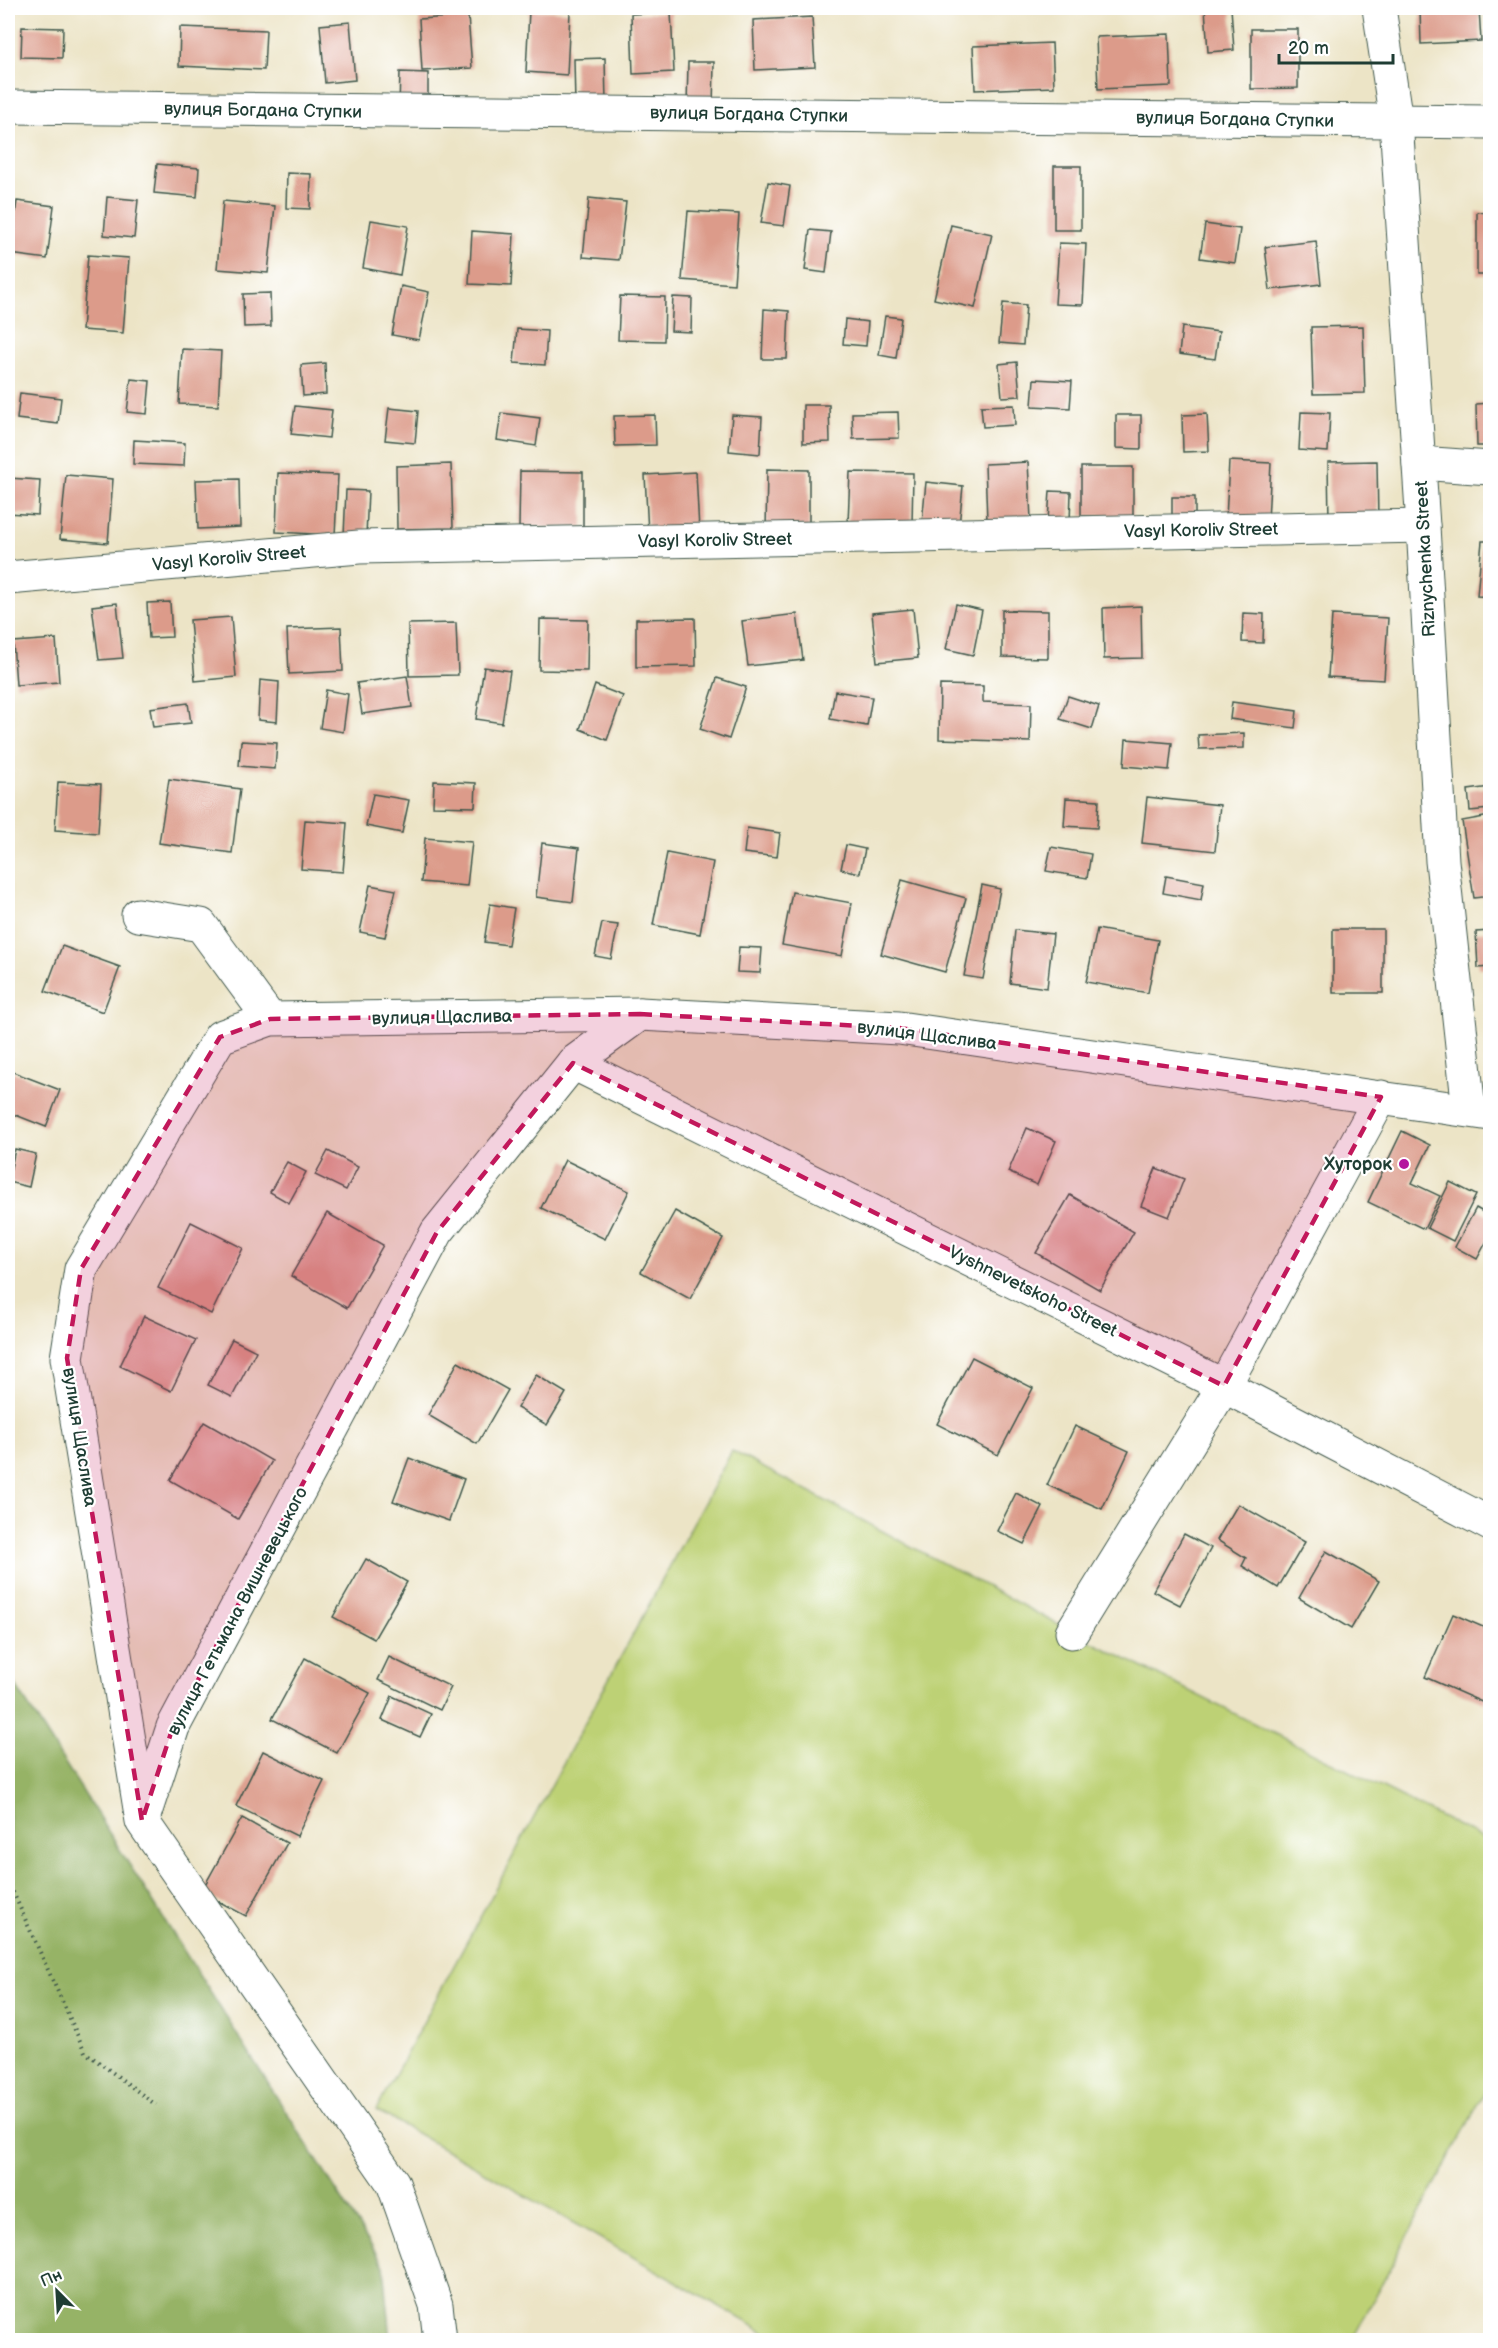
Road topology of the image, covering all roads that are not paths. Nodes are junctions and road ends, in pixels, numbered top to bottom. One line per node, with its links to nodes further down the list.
1 (1379, 8): 3 (street, Riznychenka Street)
2 (8, 107): 3 (street, вулиця Богдана Ступки)
3 (1396, 121): 4 (street, вулиця Богдана Ступки); 5 (street, Riznychenka Street)
4 (1491, 122)
5 (1419, 463): 6 (street); 7 (street, Riznychenka Street)
6 (1491, 468)
7 (1423, 526): 8 (street, Vasyl Koroliv Street); 14 (street, Riznychenka Street)
8 (8, 578)
9 (138, 915): 11 (street)
10 (640, 1014): 11 (street, вулиця Щаслива); 12 (street, вулиця Гетьмана Вишневецького); 13 (street, вулиця Щаслива)
11 (270, 1019): 18 (street, вулиця Щаслива)
12 (573, 1063): 15 (street, Vyshnevetskoho Street); 18 (street, вулиця Гетьмана Вишневецького)
13 (1382, 1097): 14 (street, вулиця Щаслива); 15 (street)
14 (1480, 1112)
15 (1224, 1386): 16 (street, Vyshnevetskoho Street); 17 (street)
16 (1491, 1524)
17 (1072, 1632)
18 (142, 1821): 19 (street)
19 (440, 2340)

